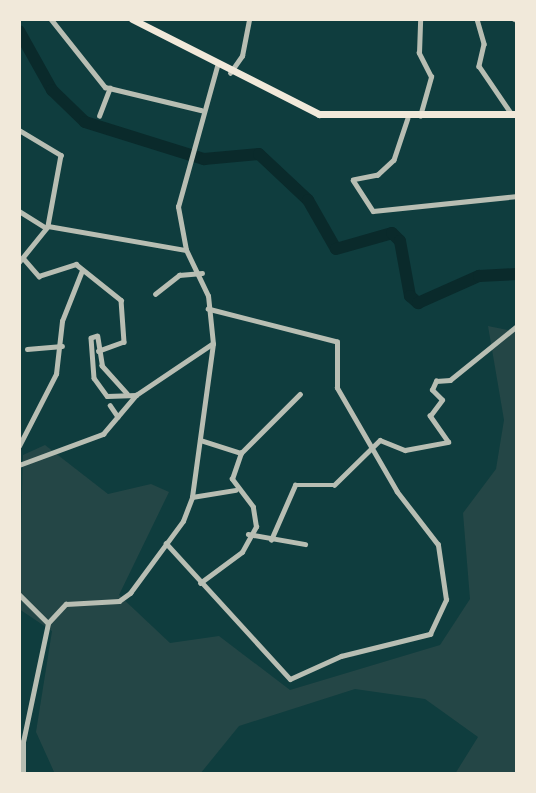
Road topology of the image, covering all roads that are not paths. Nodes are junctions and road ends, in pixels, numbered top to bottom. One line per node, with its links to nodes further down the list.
1 (51, 19): 8 (street)
2 (132, 19): 6 (main road)
3 (249, 19): 7 (street)
4 (420, 19): 12 (street)
5 (477, 19): 10 (street)
6 (217, 66): 7 (main road); 9 (street)
7 (230, 73): 13 (main road)
8 (110, 88): 9 (street); 11 (street)
9 (201, 110): 18 (street)
10 (514, 114): 12 (main road)
11 (99, 116)
12 (419, 117): 13 (main road)
13 (408, 118): 15 (street)
14 (19, 130): 17 (street)
15 (517, 196)
16 (19, 211): 17 (street)
17 (48, 227): 18 (street); 19 (street)
18 (186, 250): 21 (street)
19 (22, 260): 20 (street)
20 (81, 273): 26 (street); 28 (street)
21 (202, 273): 22 (street); 23 (street)
22 (155, 294)
23 (207, 309): 25 (street); 35 (street)
24 (517, 326): 35 (street)
25 (213, 344): 31 (street); 34 (street)
26 (62, 346): 27 (street); 36 (street)
27 (27, 349)
28 (99, 351): 29 (street); 29 (street)
29 (127, 394): 31 (street)
30 (300, 394): 37 (street)
31 (136, 396): 33 (street)
32 (110, 405): 33 (street)
33 (118, 416): 38 (street)
34 (200, 440): 37 (street); 40 (street)
35 (373, 445): 42 (street); 45 (street)
36 (19, 446)
37 (241, 453): 39 (street)
38 (19, 464)
39 (235, 490): 40 (street); 41 (street)
40 (192, 497): 43 (street)
41 (248, 534): 42 (street); 45 (street)
42 (271, 540): 44 (street)
43 (166, 543): 45 (street); 47 (street)
44 (305, 544)
45 (200, 583)
46 (19, 594): 47 (street)
47 (48, 623): 48 (street)
48 (23, 774)

